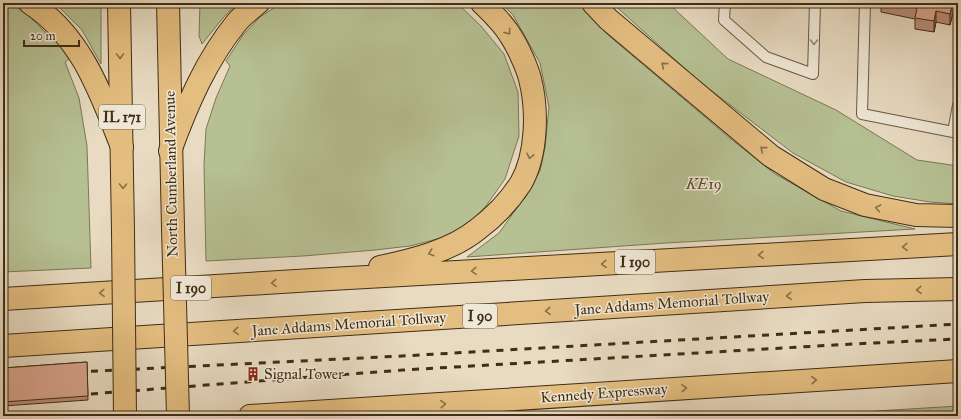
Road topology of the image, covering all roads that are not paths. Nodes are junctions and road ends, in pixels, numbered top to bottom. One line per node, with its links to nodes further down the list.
1 (30, 3): 11 (main road)
2 (119, 3): 11 (main road, IL 171, one-way to 11)
3 (168, 3): 12 (main road, North Cumberland Avenue)
4 (258, 3): 12 (main road)
5 (482, 3): 15 (main road, one-way to 15)
6 (593, 3): 13 (main road, one-way to 6)
7 (724, 3): 8 (lane, one-way to 7)
8 (815, 3)
9 (865, 3): 10 (lane)
10 (958, 105)
11 (122, 147): 22 (main road, IL 171, one-way to 22, bridge)
12 (170, 151): 23 (main road, North Cumberland Avenue, bridge)
13 (958, 216)
14 (958, 244): 15 (main road, I 190, one-way to 15)
15 (313, 280): 18 (main road, I 190, one-way to 18)
16 (958, 289): 20 (main road, Jane Addams Memorial Tollway / I 90, one-way to 20)
17 (3, 293): 18 (main road)
18 (68, 295): 19 (main road, I 190)
19 (3, 299)
20 (3, 346)
21 (958, 371): 24 (main road, Kennedy Expressway, one-way to 21)
22 (126, 416)
23 (178, 416)
24 (250, 416)

